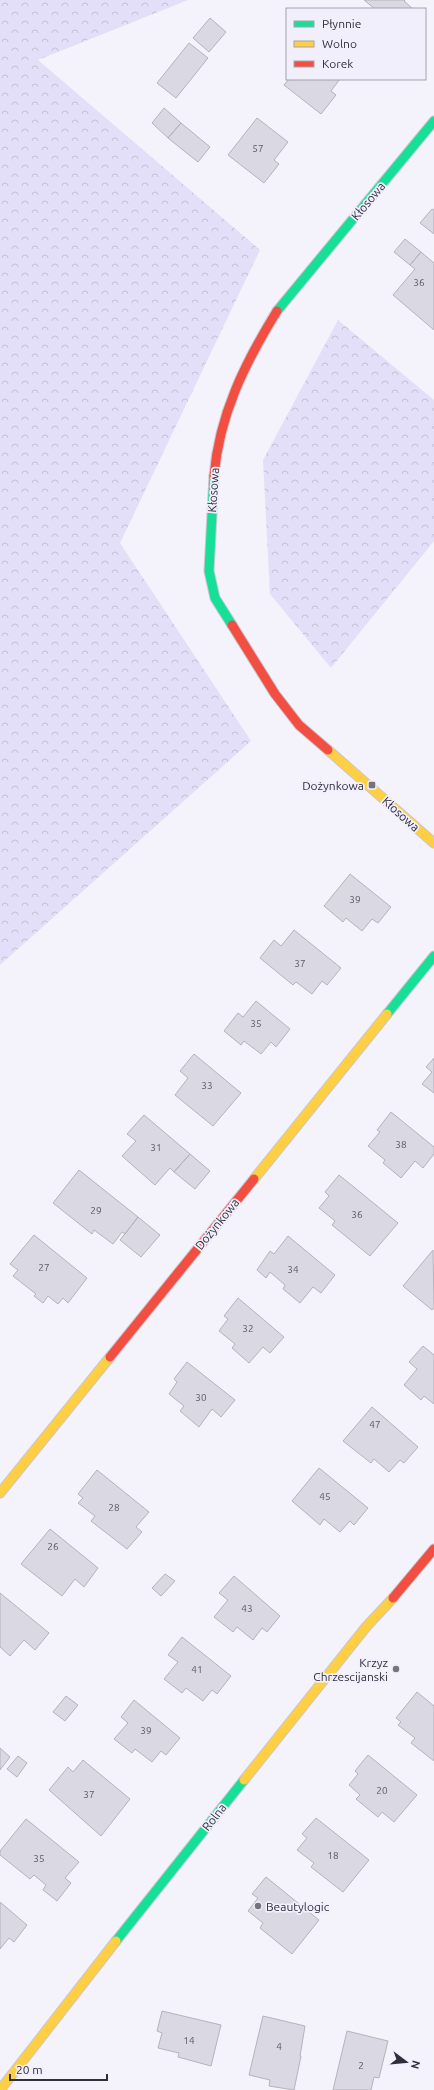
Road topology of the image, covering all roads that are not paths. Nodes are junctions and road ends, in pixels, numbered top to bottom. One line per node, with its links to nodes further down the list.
1 (434, 120): 2 (street, Kłosowa)
2 (434, 843)
3 (434, 956): 4 (street, Dożynkowa)
4 (0, 1492)
5 (434, 1549): 6 (street, Rolna)
6 (0, 2090)

